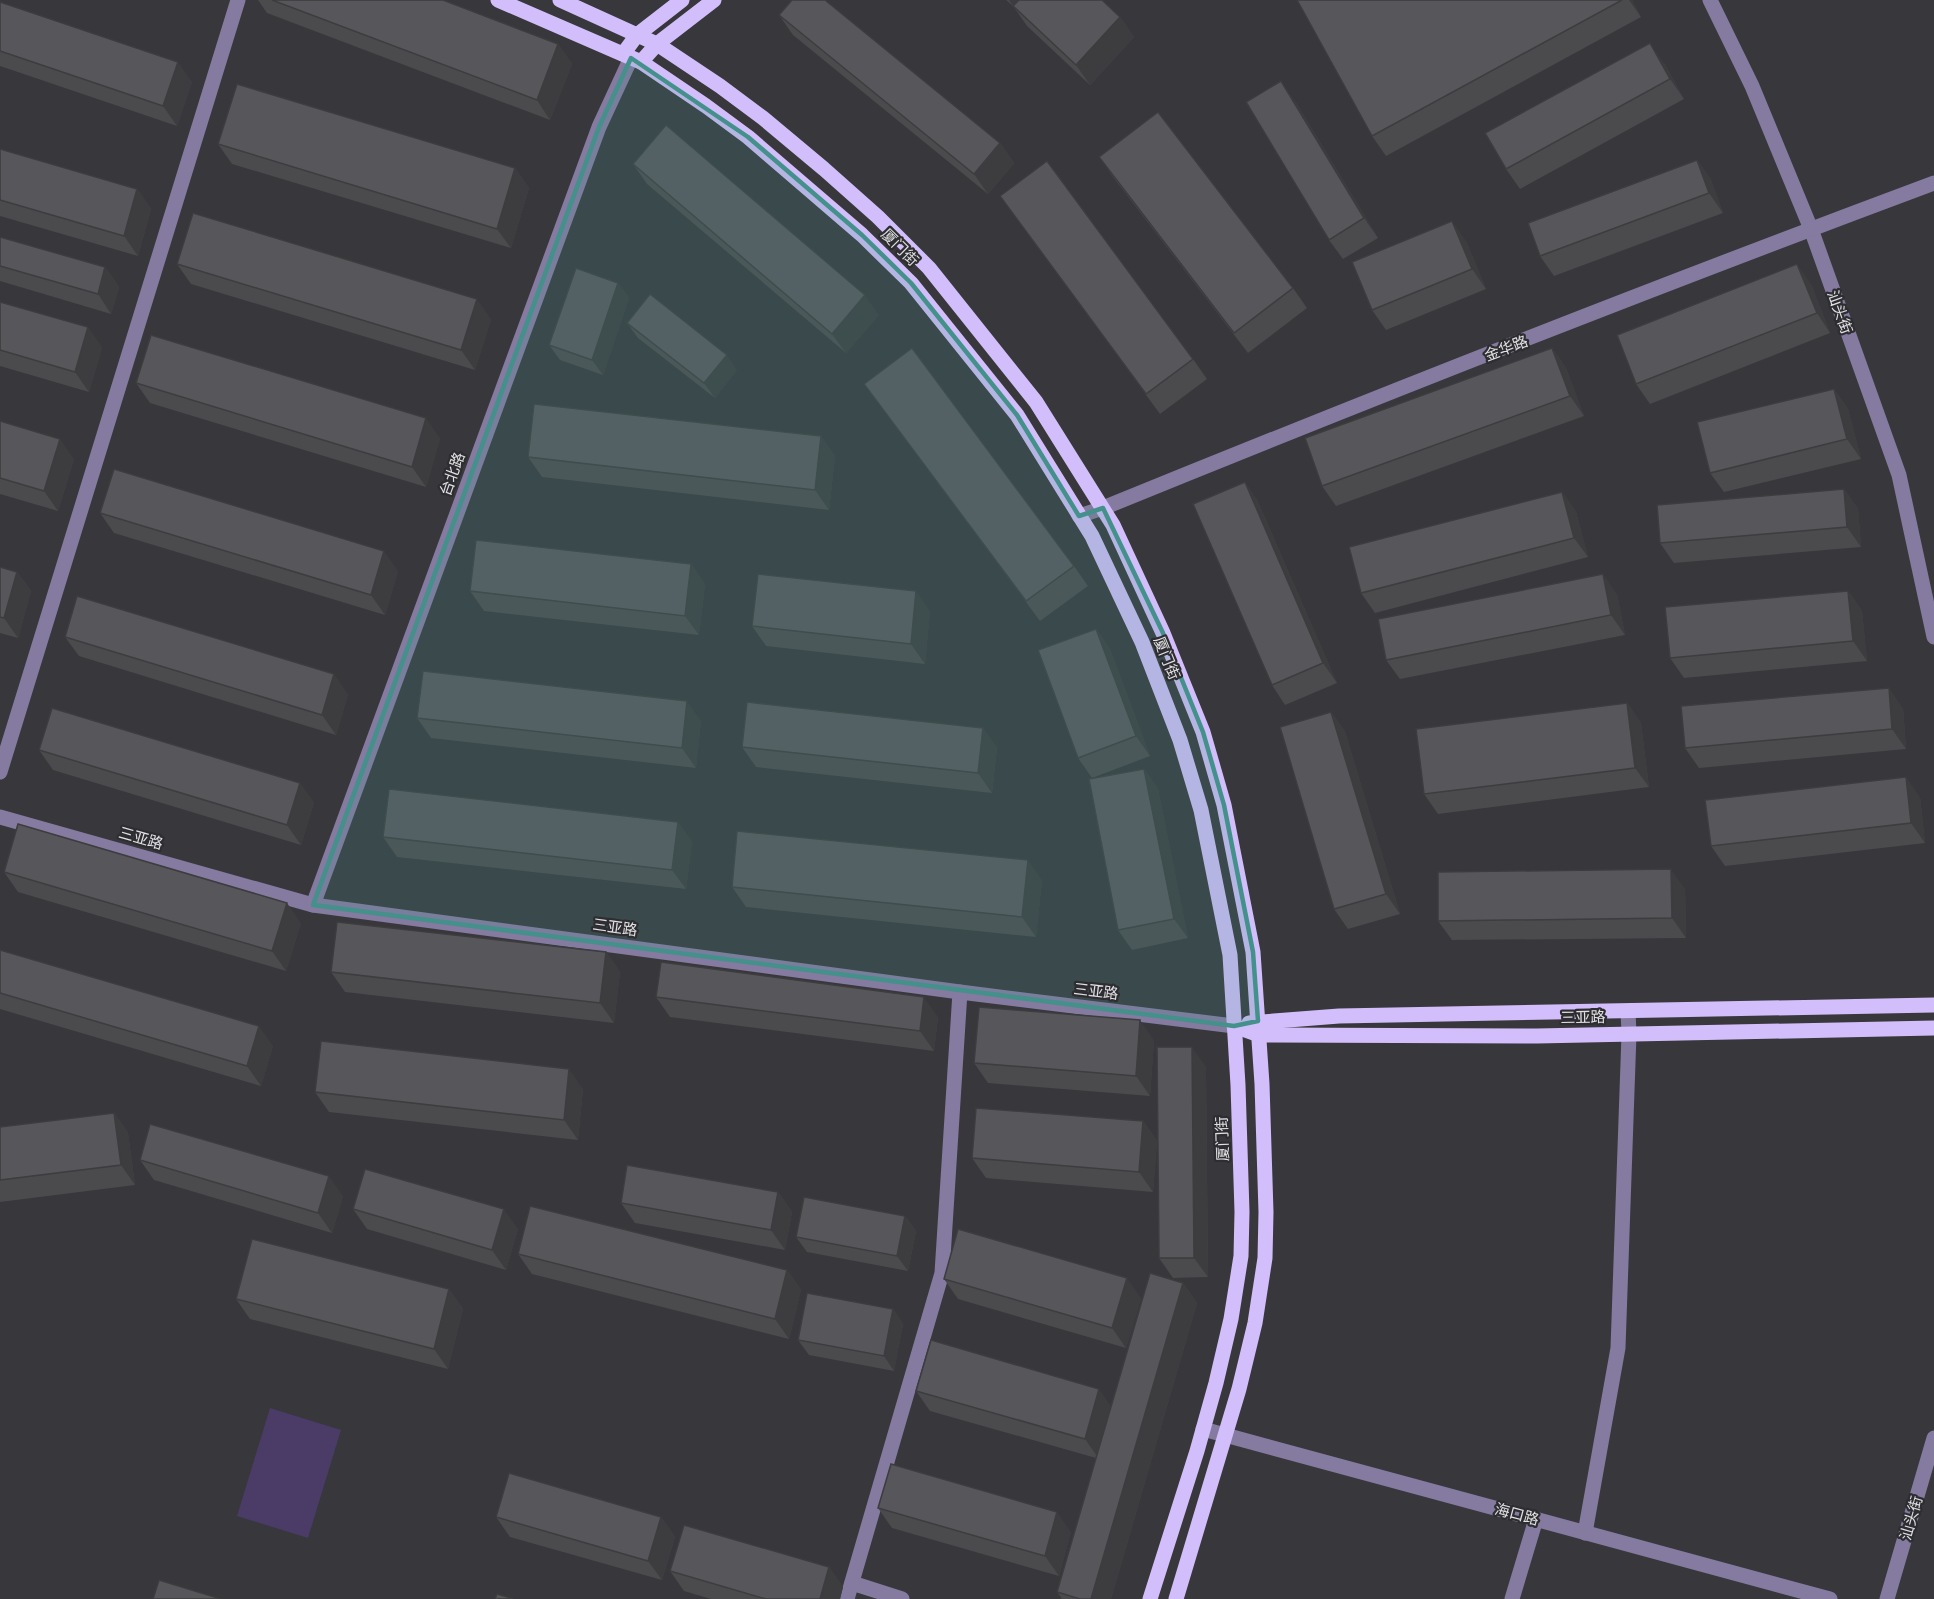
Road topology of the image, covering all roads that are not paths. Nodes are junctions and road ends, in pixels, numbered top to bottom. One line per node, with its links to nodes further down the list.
1 (238, 0): 15 (street)
2 (498, 0): 9 (main road, 厦门街)
3 (560, 0): 7 (main road, 厦门街)
4 (682, 0): 7 (main road, 台北路)
5 (714, 0): 8 (main road, 台北路)
6 (1710, 0): 11 (street, 汕头街)
7 (637, 35): 8 (main road, 厦门街); 9 (main road, 台北路)
8 (657, 44): 9 (main road, 台北路); 12 (main road, 厦门街)
9 (632, 58): 13 (main road, 厦门街); 17 (street, 台北路)
10 (1934, 183): 11 (street, 金华路)
11 (1811, 229): 12 (street, 金华路); 14 (street, 汕头街)
12 (1103, 508): 13 (street, 金华路); 22 (main road, 厦门街)
13 (1079, 516): 21 (main road, 厦门街)
14 (1934, 637)
15 (0, 772)
16 (0, 817): 17 (street, 三亚路)
17 (313, 905): 18 (street, 三亚路)
18 (960, 992): 21 (street, 三亚路); 30 (street)
19 (1934, 1005): 20 (main road, 三亚路)
20 (1628, 1011): 22 (main road, 三亚路); 24 (street)
21 (1234, 1026): 22 (main road, 三亚路); 25 (main road, 厦门街)
22 (1258, 1028): 24 (main road, 三亚路); 26 (main road, 厦门街)
23 (1934, 1028): 24 (main road, 三亚路)
24 (1629, 1034): 29 (street)
25 (1203, 1429): 26 (street, 海口路); 33 (main road, 厦门街)
26 (1226, 1435): 28 (street, 海口路); 34 (main road, 厦门街)
27 (1934, 1438): 37 (street, 汕头街)
28 (1536, 1519): 29 (street, 海口路); 35 (street)
29 (1585, 1533): 36 (street, 海口路)
30 (852, 1584): 31 (street); 32 (street)
31 (847, 1599)
32 (902, 1599)
33 (1150, 1599)
34 (1176, 1599)
35 (1512, 1599)
36 (1830, 1599)
37 (1887, 1599)

